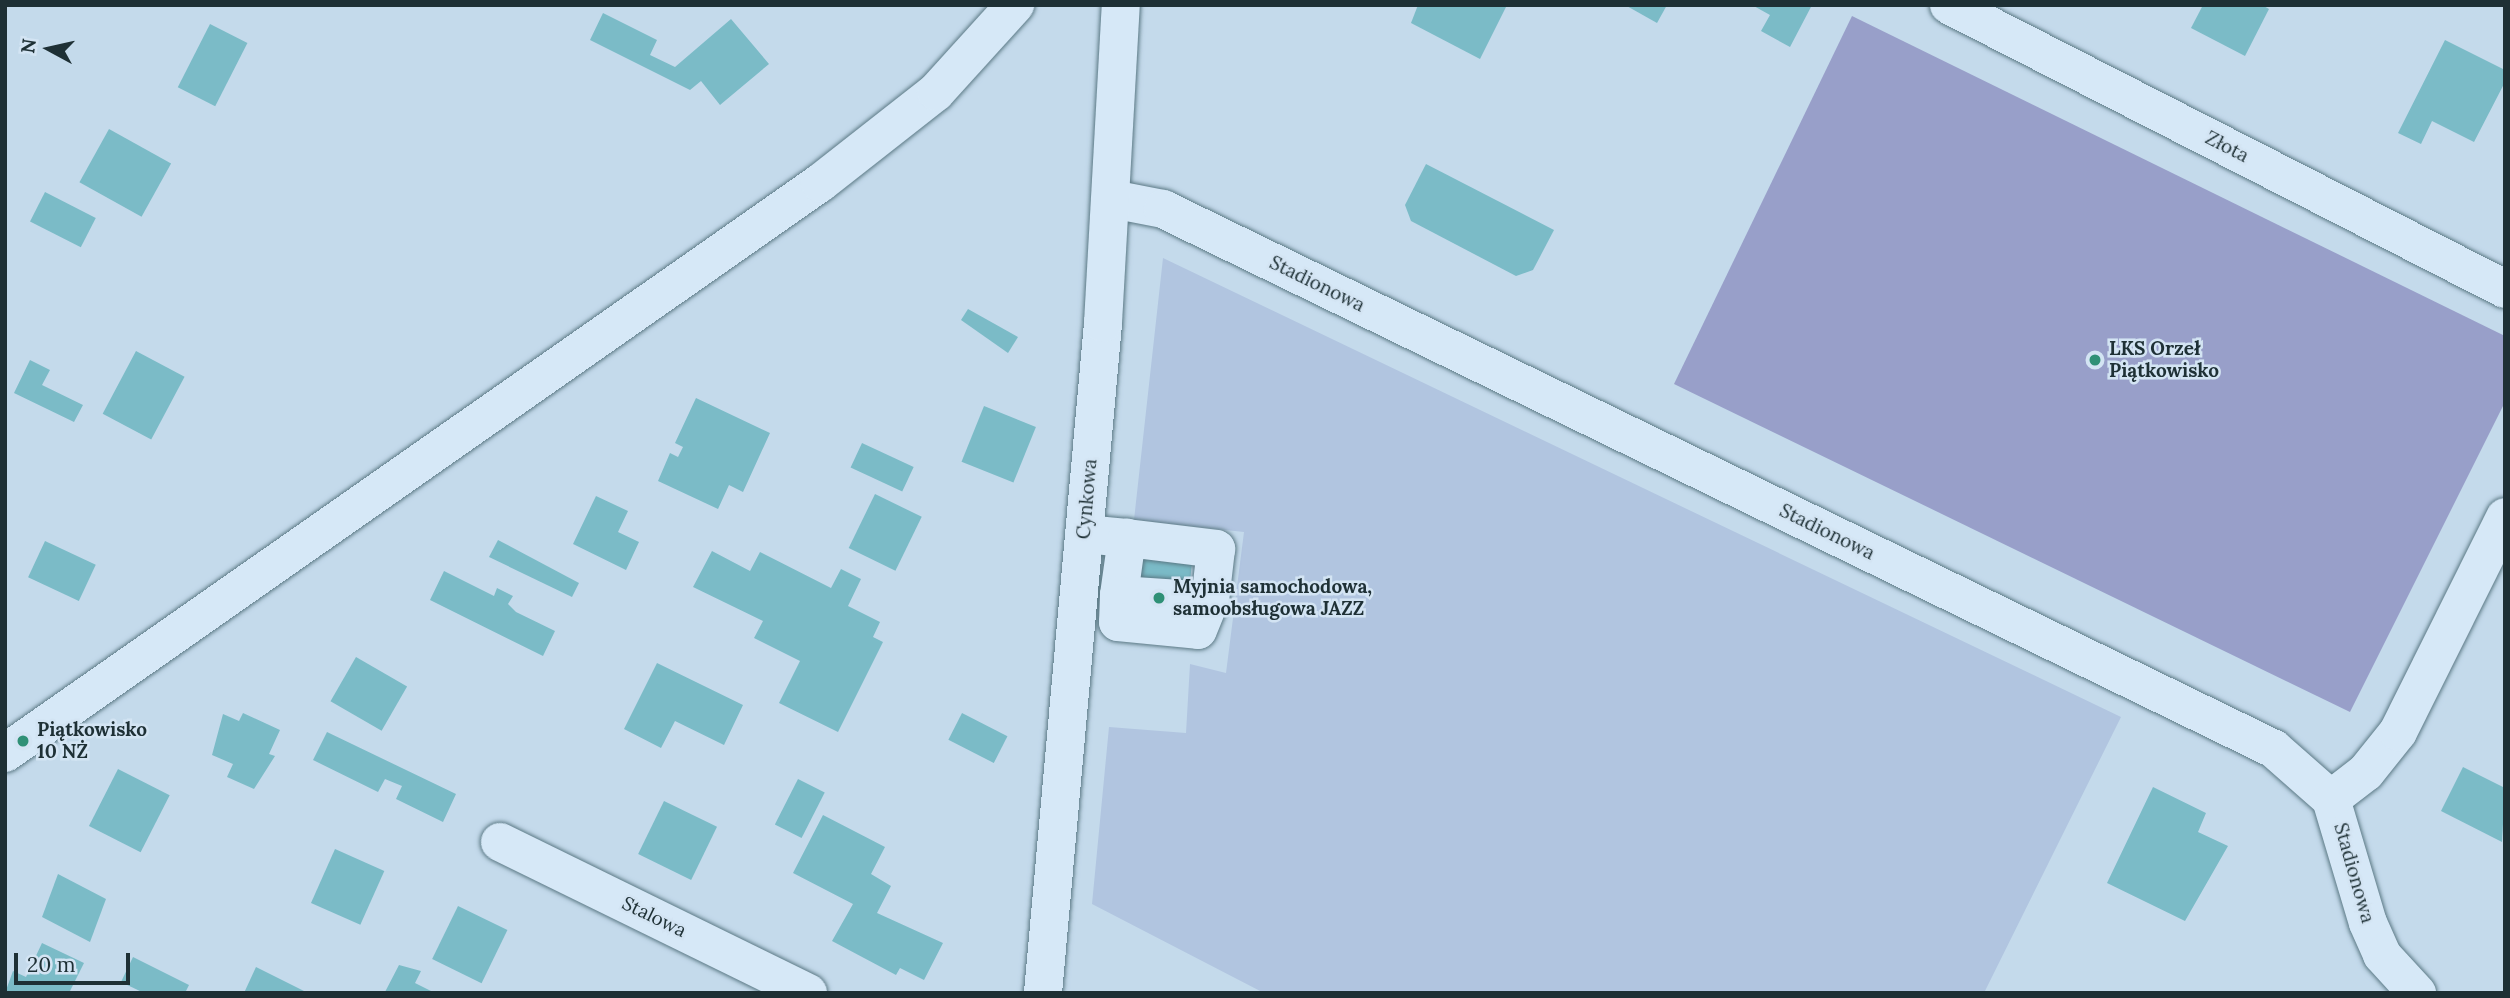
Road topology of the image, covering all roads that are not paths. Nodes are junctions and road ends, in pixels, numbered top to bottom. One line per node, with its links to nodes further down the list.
1 (1015, 5): 9 (street)
2 (1121, 5): 4 (street, Cynkowa)
3 (1949, 5): 5 (street, Złota)
4 (1112, 199): 7 (street, Cynkowa); 10 (street, Stadionowa)
5 (2505, 289)
6 (2505, 517): 10 (street)
7 (1084, 534): 8 (street); 13 (street, Cynkowa)
8 (1127, 538): 8 (street)
9 (5, 753)
10 (2331, 799): 14 (street, Stadionowa)
11 (500, 842): 12 (street, Stalowa)
12 (808, 993)
13 (1043, 993)
14 (2417, 993)

